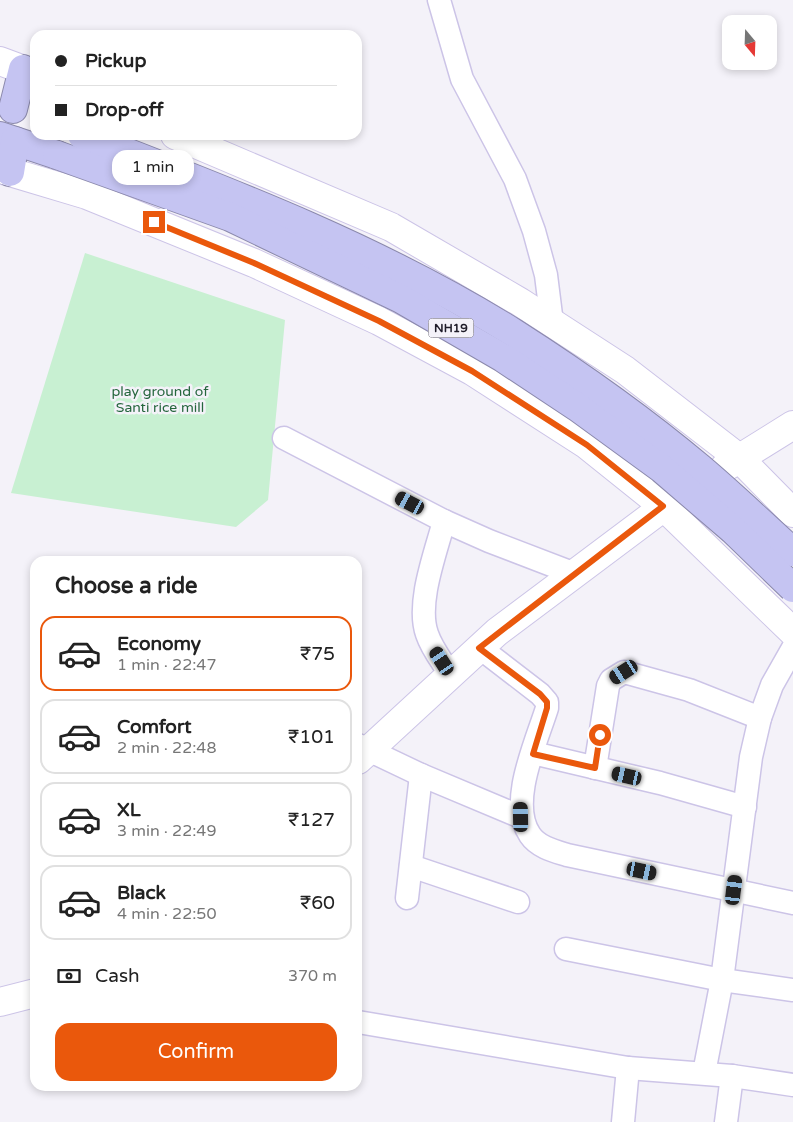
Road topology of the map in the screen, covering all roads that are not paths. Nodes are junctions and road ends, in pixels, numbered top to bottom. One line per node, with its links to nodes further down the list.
1 (439, 0): 8 (street)
2 (19, 68): 3 (highway)
3 (16, 110)
4 (7, 138): 7 (highway); 17 (highway, NH19, bridge)
5 (95, 140): 15 (highway, NH19, bridge)
6 (187, 140): 8 (main road)
7 (5, 170): 12 (main road)
8 (552, 323): 11 (main road)
9 (793, 425): 11 (main road)
10 (284, 438): 14 (street)
11 (739, 458): 12 (main road); 13 (main road)
12 (663, 506): 16 (main road); 18 (main road)
13 (793, 513)
14 (444, 521): 16 (street); 21 (street)
15 (793, 552)
16 (575, 574): 19 (main road)
17 (793, 588)
18 (793, 632)
19 (479, 648): 21 (main road); 25 (street)
20 (793, 648): 22 (street)
21 (450, 674): 23 (main road)
22 (760, 718): 26 (street); 28 (street)
23 (362, 751)
24 (362, 752): 27 (street)
25 (533, 754): 26 (street); 29 (street)
26 (595, 768): 28 (street)
27 (421, 775): 29 (street); 30 (street)
28 (745, 807): 31 (street)
29 (521, 817): 31 (street)
30 (411, 866): 32 (street); 33 (street)
31 (734, 890): 34 (street); 36 (street)
32 (407, 898)
33 (518, 902)
34 (793, 903)
35 (566, 949): 36 (street)
36 (722, 980): 37 (street); 43 (street)
37 (793, 990)
38 (30, 995): 39 (main road)
39 (0, 1004): 40 (street)
40 (30, 1007)
41 (362, 1023): 42 (street)
42 (628, 1068): 43 (street); 46 (street)
43 (704, 1074): 44 (street)
44 (732, 1076): 45 (street); 47 (street)
45 (793, 1085)
46 (623, 1122)
47 (726, 1122)

